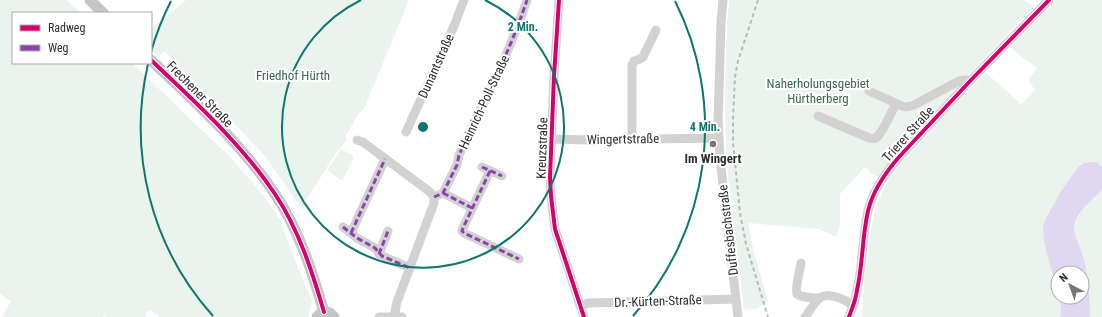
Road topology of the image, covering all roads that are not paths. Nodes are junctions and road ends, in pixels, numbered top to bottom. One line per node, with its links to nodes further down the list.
1 (90, 0): 7 (main road)
2 (464, 0): 14 (street, Dunantstraße)
3 (527, 0): 21 (street, Heinrich-Poll-Straße)
4 (559, 0): 16 (street, Kreuzstraße)
5 (724, 0): 15 (street, Duffesbachstraße)
6 (1049, 0): 10 (street, Trierer Straße)
7 (102, 12)
8 (656, 30): 17 (street)
9 (152, 61): 35 (main road, Frechener Straße)
10 (971, 80): 12 (street); 33 (street, Trierer Straße)
11 (869, 90): 12 (street)
12 (896, 104): 13 (street)
13 (818, 116)
14 (406, 132)
15 (719, 138): 17 (street, Wingertstraße); 32 (street, Duffesbachstraße)
16 (552, 139): 17 (street, Wingertstraße); 34 (street, Kreuzstraße)
17 (632, 139)
18 (358, 140): 19 (street)
19 (385, 159): 22 (street); 26 (street)
20 (502, 176): 23 (street)
21 (443, 193): 22 (street); 23 (street)
22 (434, 198): 30 (street)
23 (472, 208): 28 (street)
24 (343, 227): 26 (street)
25 (388, 231): 27 (street)
26 (351, 233): 27 (street)
27 (379, 254): 30 (street)
28 (519, 259)
29 (801, 263): 31 (street)
30 (410, 268): 38 (street)
31 (820, 298): 33 (street); 42 (street)
32 (736, 299): 34 (street, Dr.-Kürten-Straße); 41 (street, Duffesbachstraße)
33 (854, 305): 43 (street, Trierer Straße)
34 (580, 306): 40 (street, Kreuzstraße)
35 (320, 314): 36 (main road)
36 (334, 317)
37 (380, 317): 38 (street)
38 (394, 317): 39 (street)
39 (402, 317)
40 (584, 317)
41 (738, 317)
42 (805, 317)
43 (849, 317)

